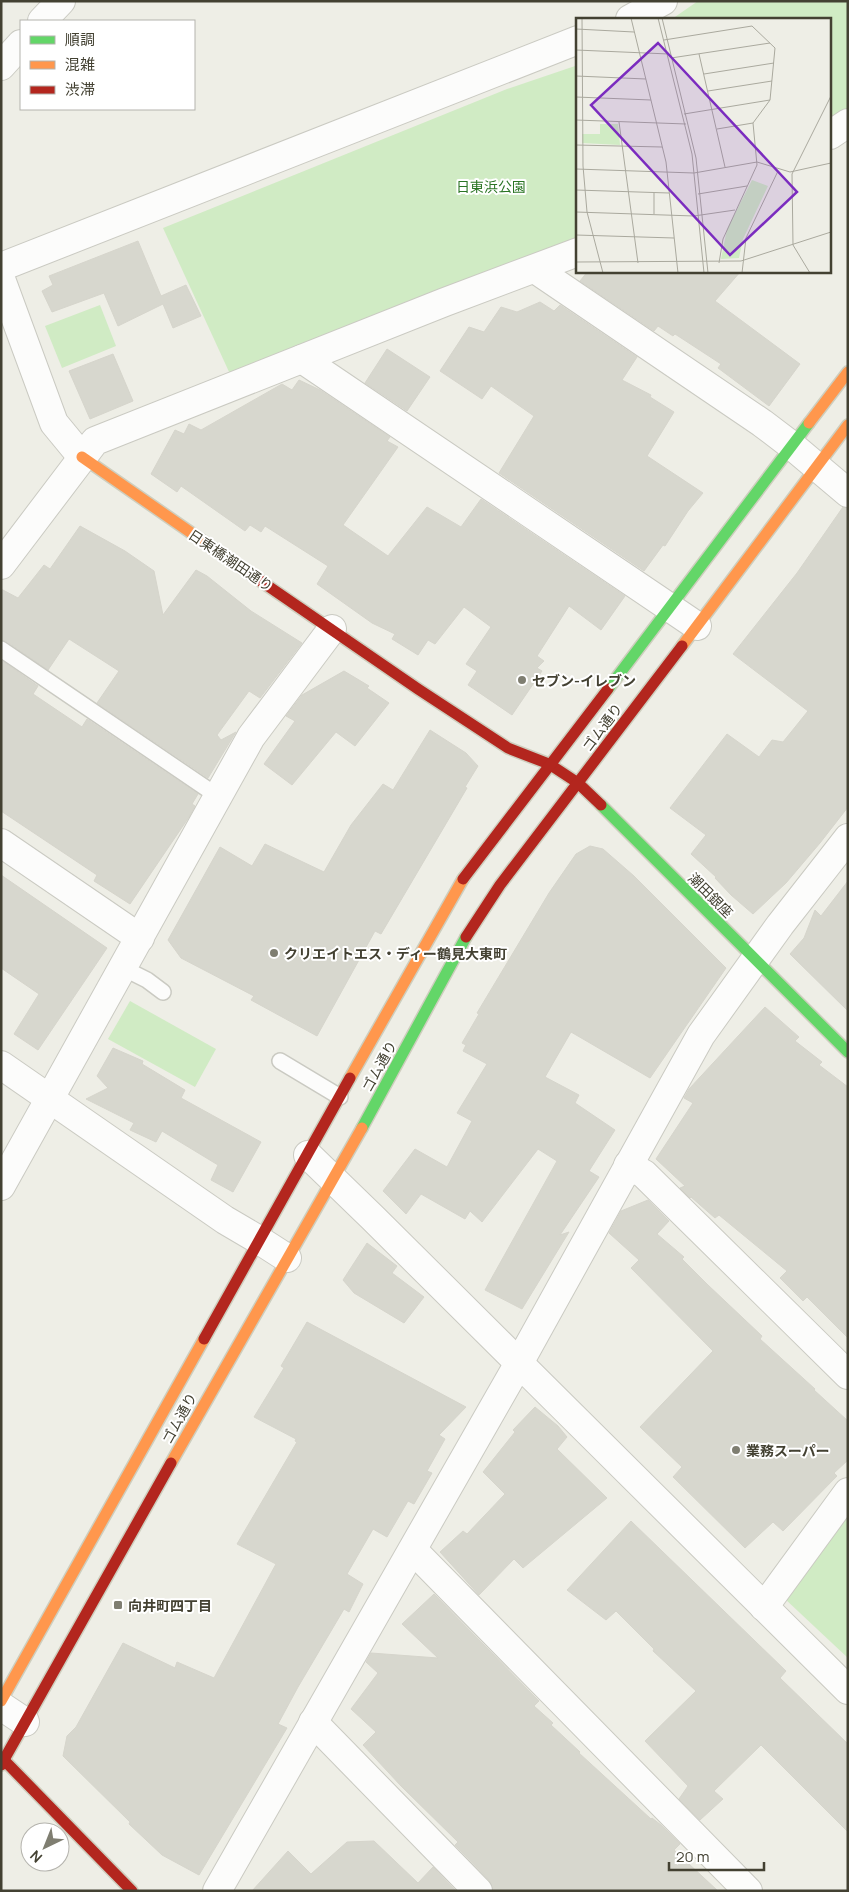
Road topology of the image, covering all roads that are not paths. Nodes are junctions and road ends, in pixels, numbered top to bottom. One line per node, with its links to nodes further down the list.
1 (61, 1): 4 (street)
2 (663, 1): 3 (street)
3 (632, 18)
4 (43, 20)
5 (576, 41): 11 (street)
6 (20, 45): 7 (street)
7 (1, 66)
8 (848, 123): 9 (street)
9 (832, 134)
10 (576, 253): 12 (street)
11 (1, 268)
12 (535, 269): 15 (street); 18 (street)
13 (1, 279): 14 (street, 日東橋潮田通り)
14 (8, 319): 19 (street, 日東橋潮田通り)
15 (302, 359): 19 (street); 23 (street)
16 (848, 372): 18 (street, ゴム通り)
17 (848, 424): 20 (street, ゴム通り)
18 (791, 445): 20 (street); 23 (street, ゴム通り)
19 (82, 457): 22 (street); 25 (street, 日東橋潮田通り)
20 (816, 466): 21 (street); 24 (street, ゴム通り)
21 (848, 493)
22 (1, 565)
23 (671, 607): 24 (street); 27 (street, ゴム通り)
24 (697, 626): 28 (street, ゴム通り)
25 (332, 629): 27 (street, 日東橋潮田通り); 29 (street)
26 (1, 649): 29 (lane)
27 (549, 764): 28 (street, 潮田銀座); 39 (street, ゴム通り)
28 (578, 783): 33 (street, 潮田銀座); 43 (street, ゴム通り)
29 (219, 797): 32 (street)
30 (848, 838): 33 (street)
31 (1, 843): 32 (street)
32 (140, 938): 34 (street)
33 (755, 960): 36 (street, 潮田銀座); 42 (street)
34 (124, 968): 35 (lane); 40 (street)
35 (163, 992)
36 (848, 1052)
37 (280, 1061): 39 (lane)
38 (1, 1065): 40 (street)
39 (340, 1097): 41 (street, ゴム通り)
40 (51, 1099): 44 (street); 45 (street)
41 (308, 1155): 43 (street); 45 (street, ゴム通り)
42 (628, 1166): 47 (street); 48 (street)
43 (334, 1179): 46 (street, ゴム通り); 47 (street)
44 (1, 1186)
45 (259, 1240): 46 (street); 53 (street, ゴム通り)
46 (287, 1258): 55 (street, ゴム通り)
47 (519, 1363): 50 (street); 51 (street)
48 (848, 1375)
49 (848, 1492): 51 (street)
50 (413, 1550): 56 (street); 61 (street)
51 (764, 1607): 52 (street)
52 (848, 1690)
53 (1, 1701)
54 (1, 1706): 55 (street)
55 (26, 1722): 57 (street, ゴム通り)
56 (313, 1722): 59 (street); 60 (street)
57 (2, 1761): 58 (street)
58 (132, 1891)
59 (217, 1891)
60 (478, 1891)
61 (748, 1891)

